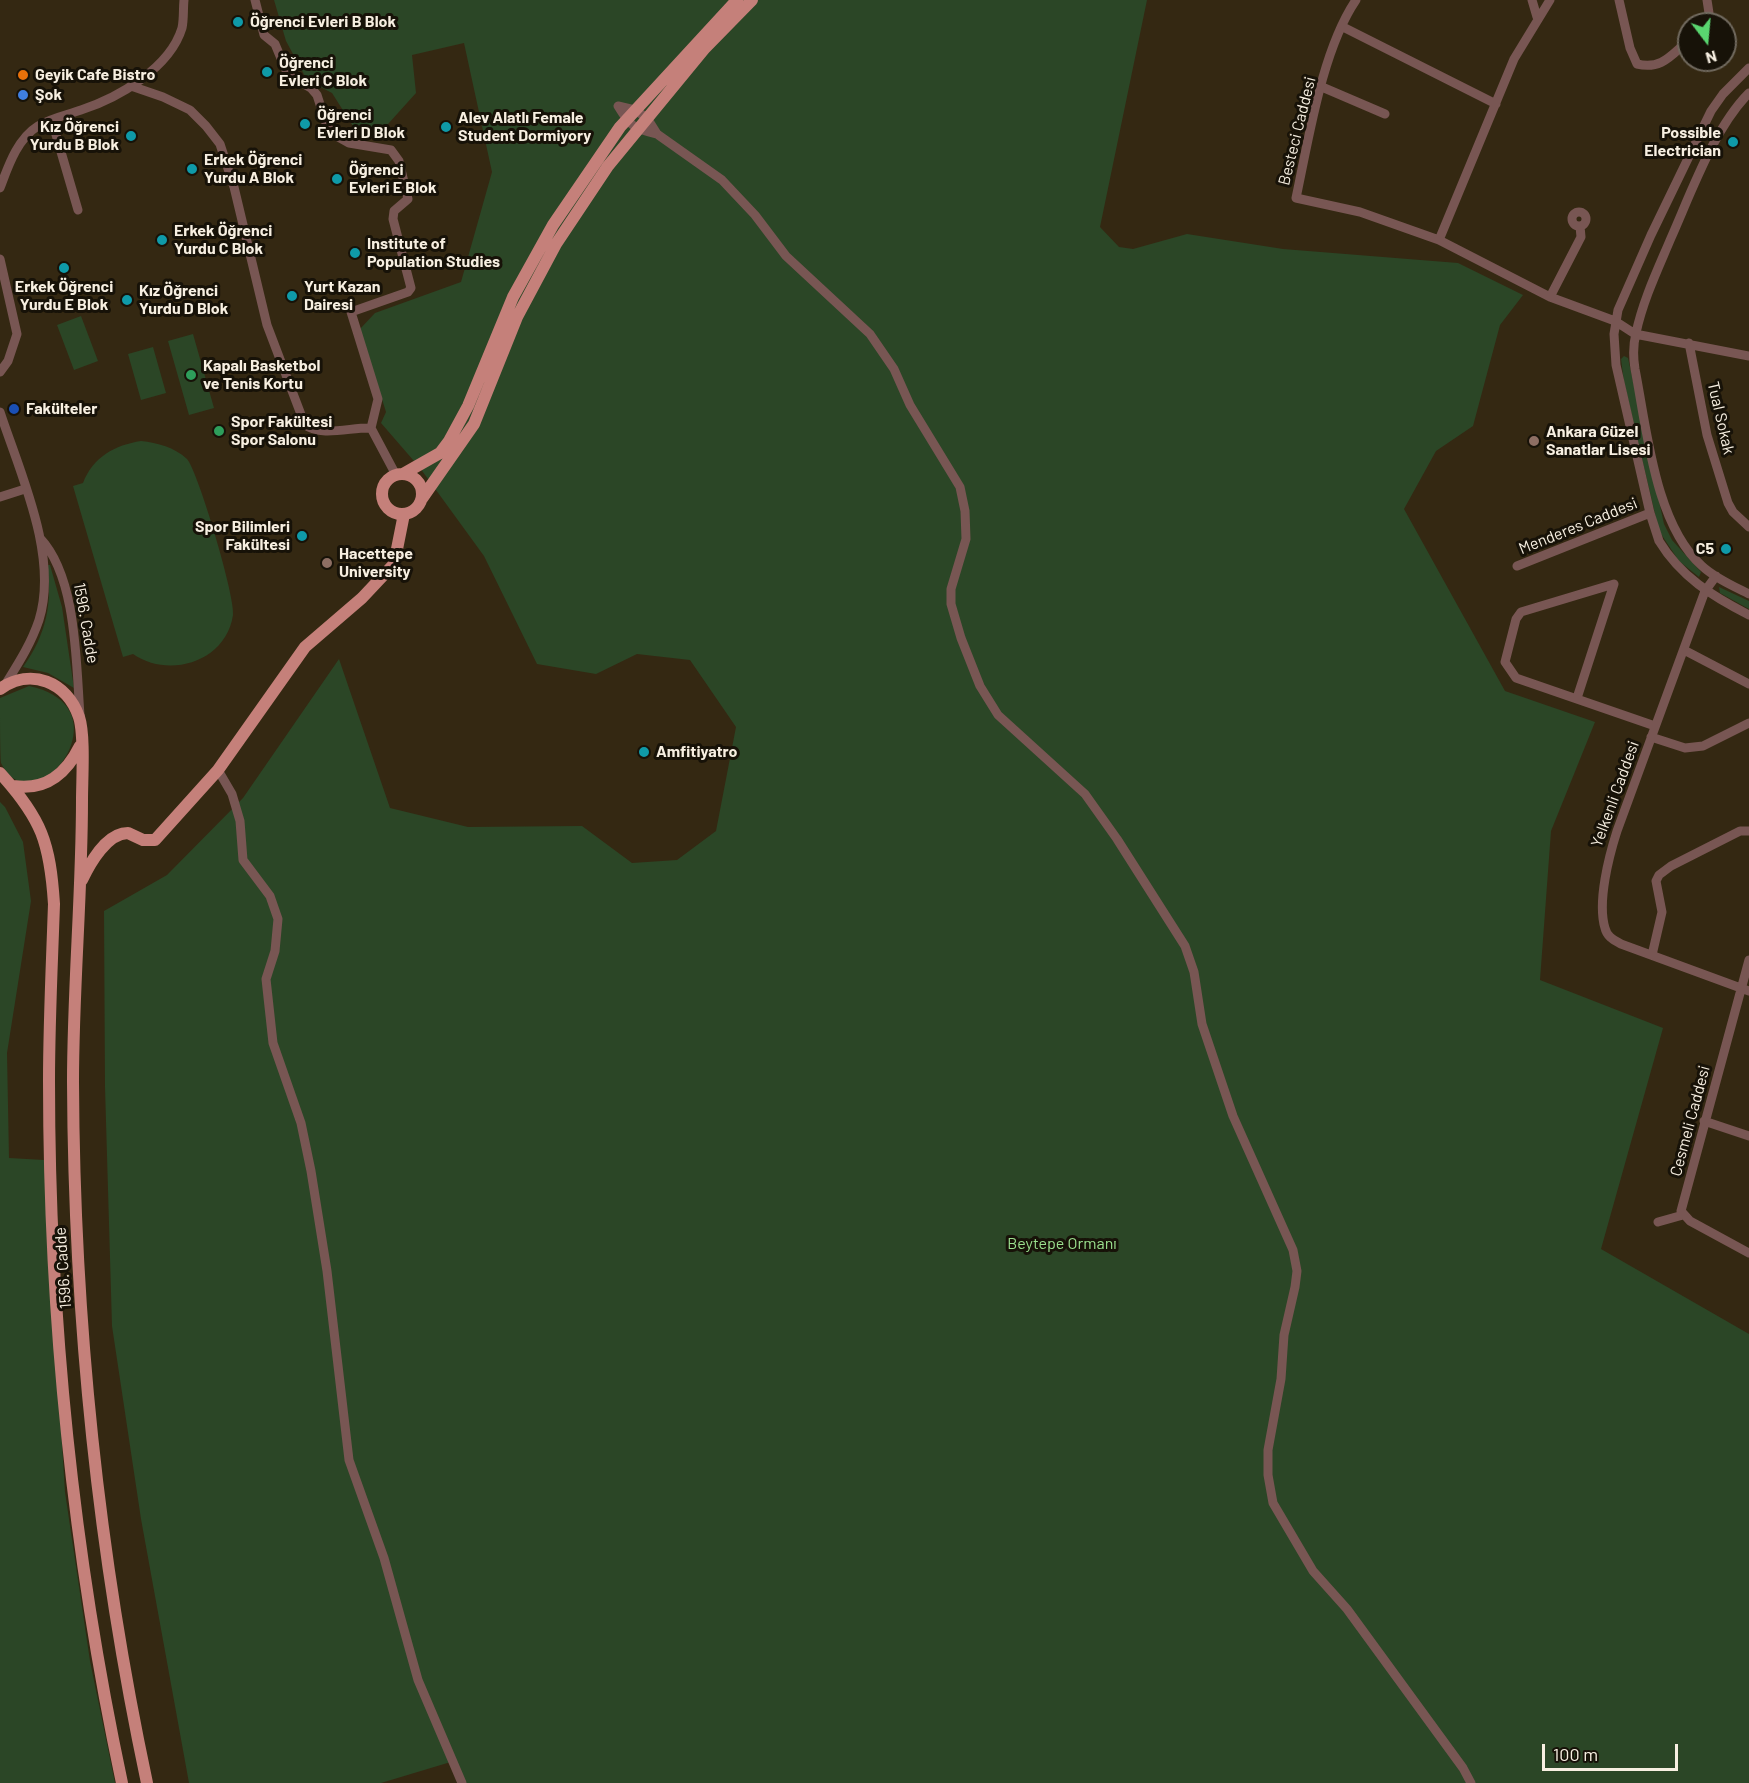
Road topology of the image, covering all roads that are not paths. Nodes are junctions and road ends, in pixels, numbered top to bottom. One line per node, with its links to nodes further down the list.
1 (184, 0): 13 (street)
2 (255, 0): 36 (street)
3 (737, 0): 17 (main road)
4 (752, 0): 19 (main road)
5 (1356, 0): 10 (street, Besteci Caddesi)
6 (1532, 0): 9 (street)
7 (1550, 0): 9 (street)
8 (1619, 0): 11 (street)
9 (1537, 17): 16 (street)
10 (1343, 27): 14 (street, Besteci Caddesi); 16 (street)
11 (1677, 50)
12 (1749, 68): 30 (street)
13 (130, 86): 21 (street); 36 (street)
14 (1322, 87): 18 (street); 27 (street, Besteci Caddesi)
15 (1749, 93): 31 (street)
16 (1496, 104): 27 (street)
17 (635, 110): 19 (street); 20 (main road)
18 (1385, 114)
19 (647, 118): 22 (main road); 23 (street)
20 (626, 120): 22 (street); 37 (main road)
21 (52, 121): 24 (street); 25 (street)
22 (637, 130): 23 (street); 40 (main road)
23 (657, 134): 76 (street)
24 (0, 188)
25 (78, 210)
26 (1581, 226): 29 (street)
27 (1439, 240): 29 (street)
28 (0, 259): 34 (street)
29 (1550, 297): 30 (street)
30 (1615, 321): 31 (street); 41 (street)
31 (1635, 334): 32 (street); 46 (street)
32 (1689, 343): 33 (street); 43 (street, Tual Sokak)
33 (1749, 356)
34 (0, 372)
35 (0, 412): 38 (street, 1596. Cadde)
36 (371, 428): 37 (street)
37 (400, 475): 40 (main road); 42 (main road)
38 (25, 489): 39 (street); 44 (street, 1596. Cadde)
39 (0, 497)
40 (422, 500): 42 (main road)
41 (1650, 513): 45 (street, Menderes Caddesi); 47 (street)
42 (404, 514): 59 (main road)
43 (1749, 527)
44 (40, 537): 52 (street, 1596. Cadde); 54 (street, 1596. Cadde)
45 (1517, 566)
46 (1716, 576): 47 (street, Yelkenli Caddesi); 48 (street)
47 (1705, 591): 49 (street); 50 (street, Yelkenli Caddesi)
48 (1749, 594)
49 (1749, 615)
50 (1684, 650): 51 (street); 56 (street, Yelkenli Caddesi)
51 (1749, 684)
52 (3, 687): 54 (main road, 1596. Cadde)
53 (1577, 698): 53 (street); 56 (street)
54 (80, 720): 58 (main road, 1596. Cadde)
55 (1749, 723): 57 (street)
56 (1655, 726): 57 (street, Yelkenli Caddesi)
57 (1651, 737): 65 (street, Yelkenli Caddesi)
58 (81, 745): 62 (main road); 64 (main road, 1596. Cadde)
59 (218, 770): 64 (main road); 75 (street)
60 (0, 773): 62 (main road, 1596. Cadde)
61 (0, 778): 62 (street)
62 (13, 786): 73 (main road, 1596. Cadde)
63 (1749, 831): 65 (street)
64 (79, 884): 74 (main road, 1596. Cadde)
65 (1652, 955): 67 (street, Yelkenli Caddesi)
66 (1749, 960): 67 (street, Cesmeli Caddesi)
67 (1745, 989): 68 (street, Cesmeli Caddesi)
68 (1704, 1121): 69 (street); 70 (street, Cesmeli Caddesi)
69 (1749, 1136)
70 (1683, 1215): 71 (street); 72 (street)
71 (1658, 1222)
72 (1749, 1253)
73 (122, 1783)
74 (147, 1783)
75 (462, 1783)
76 (1471, 1783)

